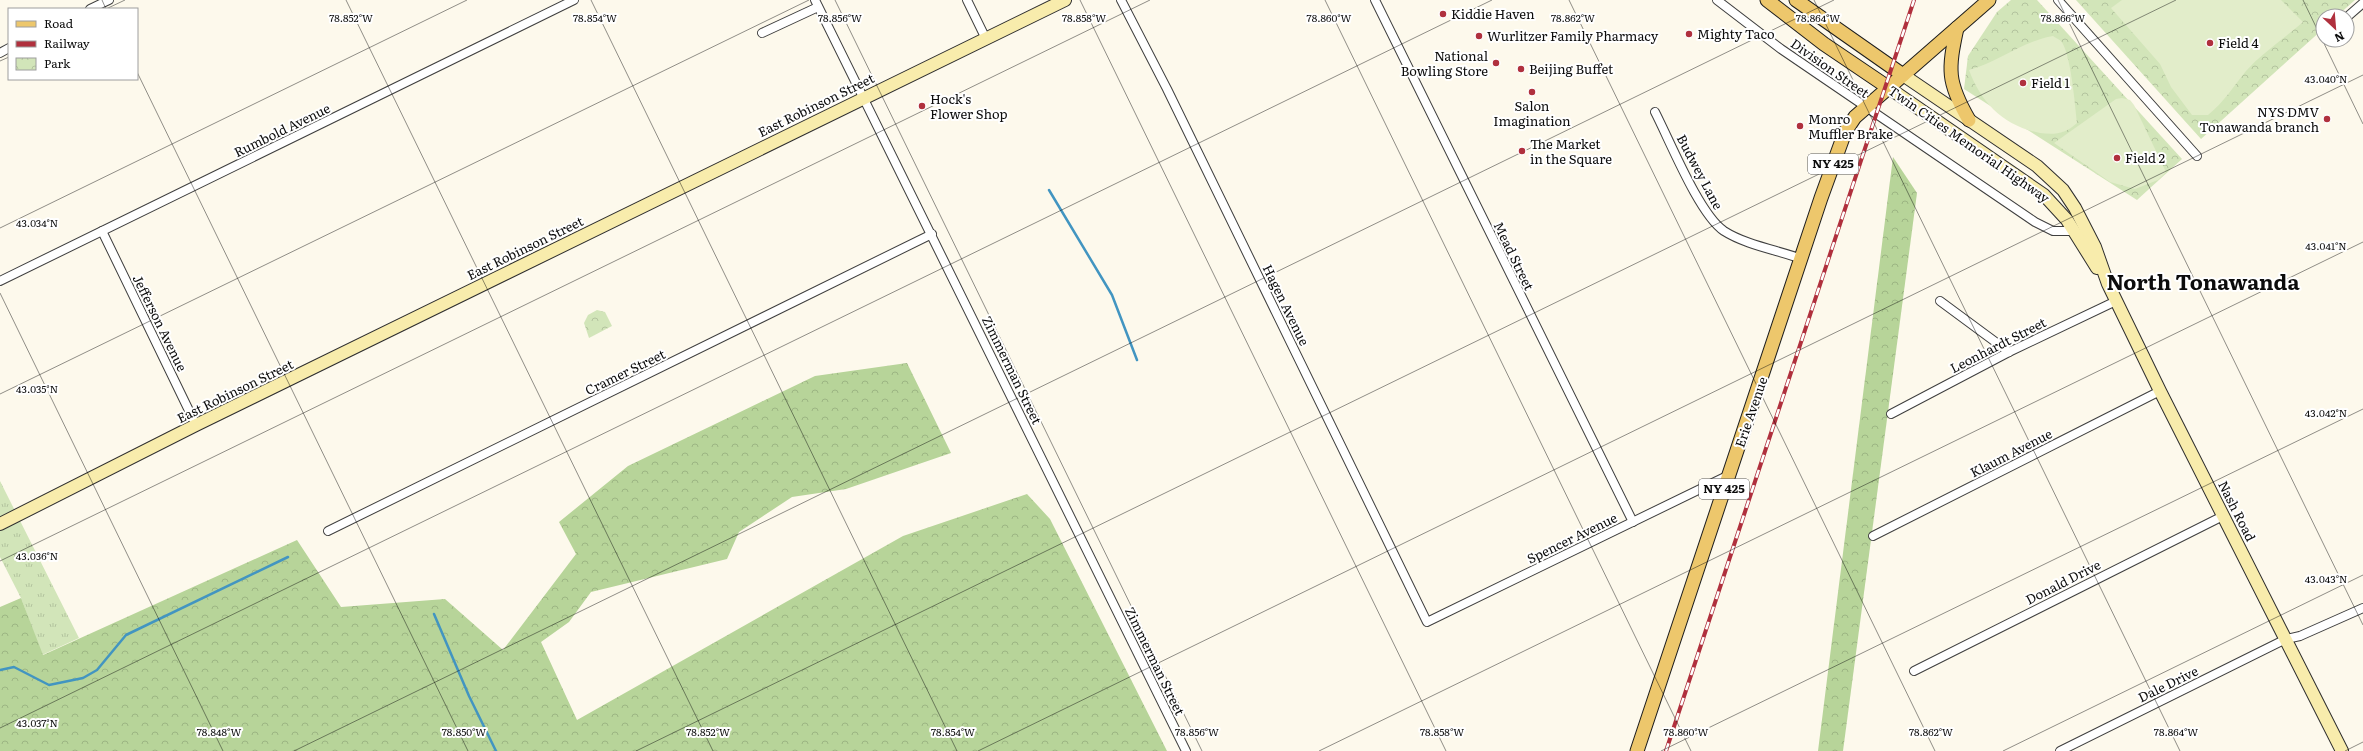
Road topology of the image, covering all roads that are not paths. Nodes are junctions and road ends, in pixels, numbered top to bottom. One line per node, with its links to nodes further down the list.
1 (574, 0): 26 (street, Rumbold Avenue)
2 (967, 0): 18 (street)
3 (1065, 0): 18 (street, East Robinson Street)
4 (1121, 0): 45 (street, Hagen Avenue)
5 (1375, 0): 40 (street, Mead Street)
6 (1717, 0): 22 (street, Division Street)
7 (1767, 0): 20 (main road, Twin Cities Memorial Highway)
8 (1796, 0): 19 (main road, Twin Cities Memorial Highway)
9 (1989, 0): 16 (main road)
10 (2058, 0): 25 (street)
11 (106, 1): 14 (street)
12 (2363, 3): 15 (street)
13 (816, 4): 17 (street); 21 (street, Zimmerman Street)
14 (92, 8)
15 (2355, 10)
16 (1957, 28): 19 (main road); 24 (main road)
17 (762, 33)
18 (986, 39): 21 (street, East Robinson Street)
19 (1903, 75): 20 (main road, NY 425); 24 (street, Twin Cities Memorial Highway)
20 (1889, 88): 22 (main road, Erie Avenue / NY 425); 27 (street, Twin Cities Memorial Highway)
21 (863, 98): 28 (street, Zimmerman Street); 37 (street, East Robinson Street)
22 (1866, 108): 27 (street, Division Street); 29 (main road, Erie Avenue / NY 425)
23 (1655, 112): 29 (street, Budwey Lane)
24 (1969, 120): 31 (street, Twin Cities Memorial Highway)
25 (2197, 156)
26 (102, 231): 30 (street, Rumbold Avenue); 37 (street, Jefferson Avenue)
27 (2075, 231): 31 (street, Twin Cities Memorial Highway)
28 (932, 234): 42 (street, Cramer Street); 48 (street, Zimmerman Street)
29 (1802, 259): 38 (main road, Erie Avenue / NY 425)
30 (0, 281)
31 (2108, 284): 33 (street, Nash Road)
32 (1940, 301): 34 (street)
33 (2116, 301): 34 (street, Leonhardt Street); 35 (street, Nash Road)
34 (2009, 352): 36 (street, Leonhardt Street)
35 (2160, 391): 39 (street, Nash Road); 43 (street, Klaum Avenue)
36 (1891, 414)
37 (196, 425): 41 (street, East Robinson Street)
38 (1729, 475): 40 (street, Spencer Avenue); 49 (main road, Erie Avenue / NY 425)
39 (2223, 516): 46 (street, Nash Road); 47 (street, Donald Drive)
40 (1633, 522): 45 (street, Spencer Avenue)
41 (0, 524)
42 (328, 531)
43 (1873, 536)
44 (2363, 608): 46 (street, Dale Drive)
45 (1427, 622)
46 (2286, 639): 50 (street, Dale Drive); 51 (street, Nash Road)
47 (1914, 671)
48 (1186, 751)
49 (1637, 751)
50 (2060, 751)
51 (2342, 751)

